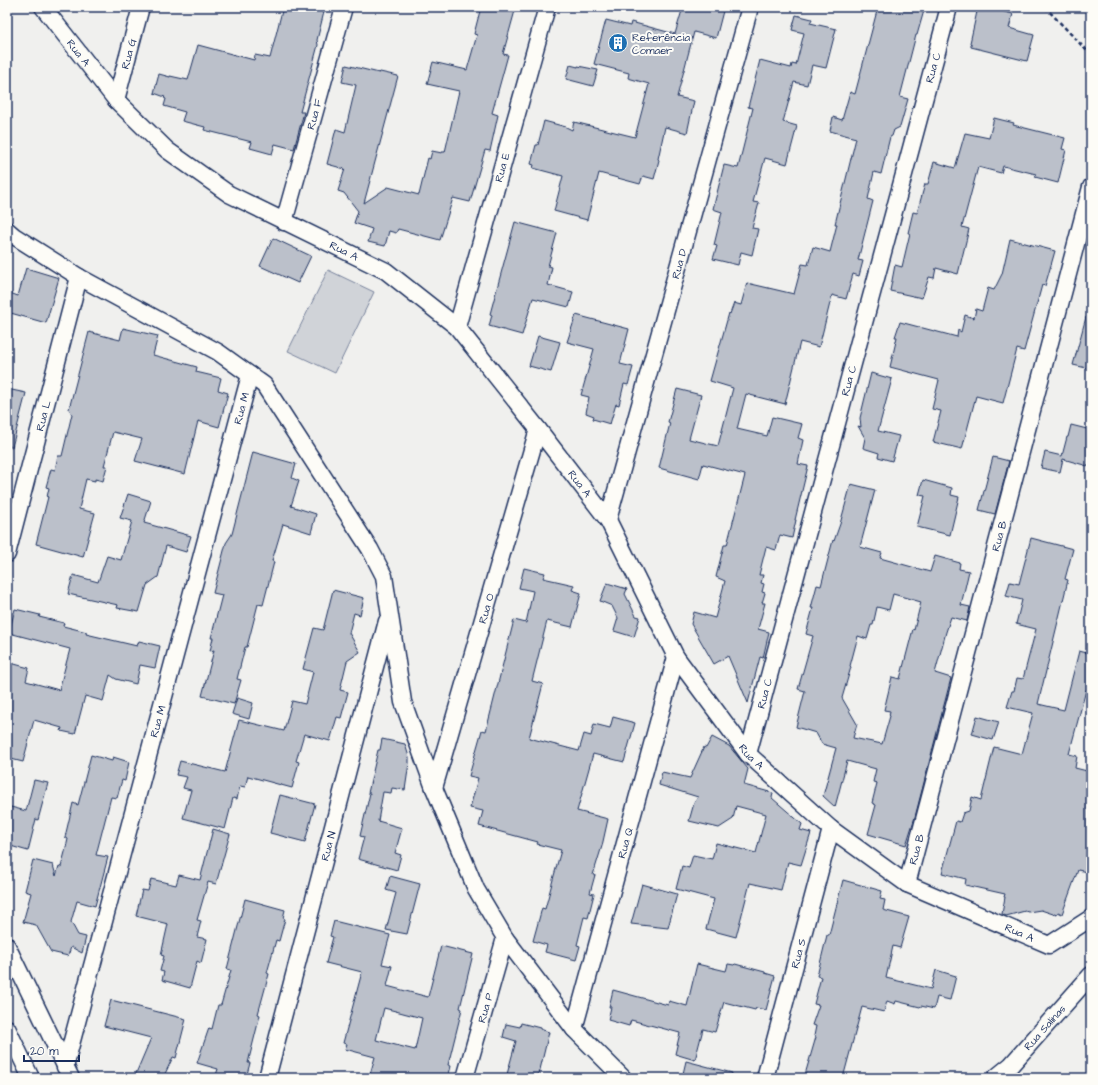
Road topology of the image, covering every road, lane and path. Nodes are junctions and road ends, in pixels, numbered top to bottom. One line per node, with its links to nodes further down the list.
1 (43, 7): 9 (street, Rua A)
2 (141, 7): 9 (street, Rua G)
3 (344, 7): 11 (street, Rua F)
4 (547, 7): 14 (street, Rua E)
5 (750, 7): 17 (street, Rua D)
6 (949, 7): 21 (street, Rua C)
7 (1045, 7): 8 (path)
8 (1091, 55)
9 (116, 100): 11 (street, Rua A)
10 (1091, 187): 24 (street, Rua B)
11 (284, 222): 14 (street, Rua A)
12 (7, 230): 13 (street)
13 (79, 277): 15 (street); 18 (street, Rua L)
14 (457, 327): 16 (street, Rua A)
15 (250, 375): 19 (street); 31 (street, Rua M)
16 (538, 429): 17 (street, Rua A); 22 (street, Rua O)
17 (608, 520): 20 (street, Rua A)
18 (7, 554)
19 (389, 614): 22 (street); 33 (street, Rua N)
20 (676, 657): 21 (street, Rua A); 30 (street, Rua Q)
21 (748, 754): 23 (street, Rua A)
22 (434, 788): 26 (street)
23 (831, 829): 24 (street, Rua A); 36 (street, Rua S)
24 (907, 884): 25 (street, Rua A)
25 (1091, 918)
26 (505, 938): 30 (street); 34 (street, Rua P)
27 (7, 946): 31 (street)
28 (1091, 975): 37 (street, Rua Salinas)
29 (7, 1028): 32 (street)
30 (574, 1029): 35 (street)
31 (68, 1073)
32 (31, 1078)
33 (267, 1078)
34 (465, 1078)
35 (623, 1078)
36 (766, 1078)
37 (995, 1078)

